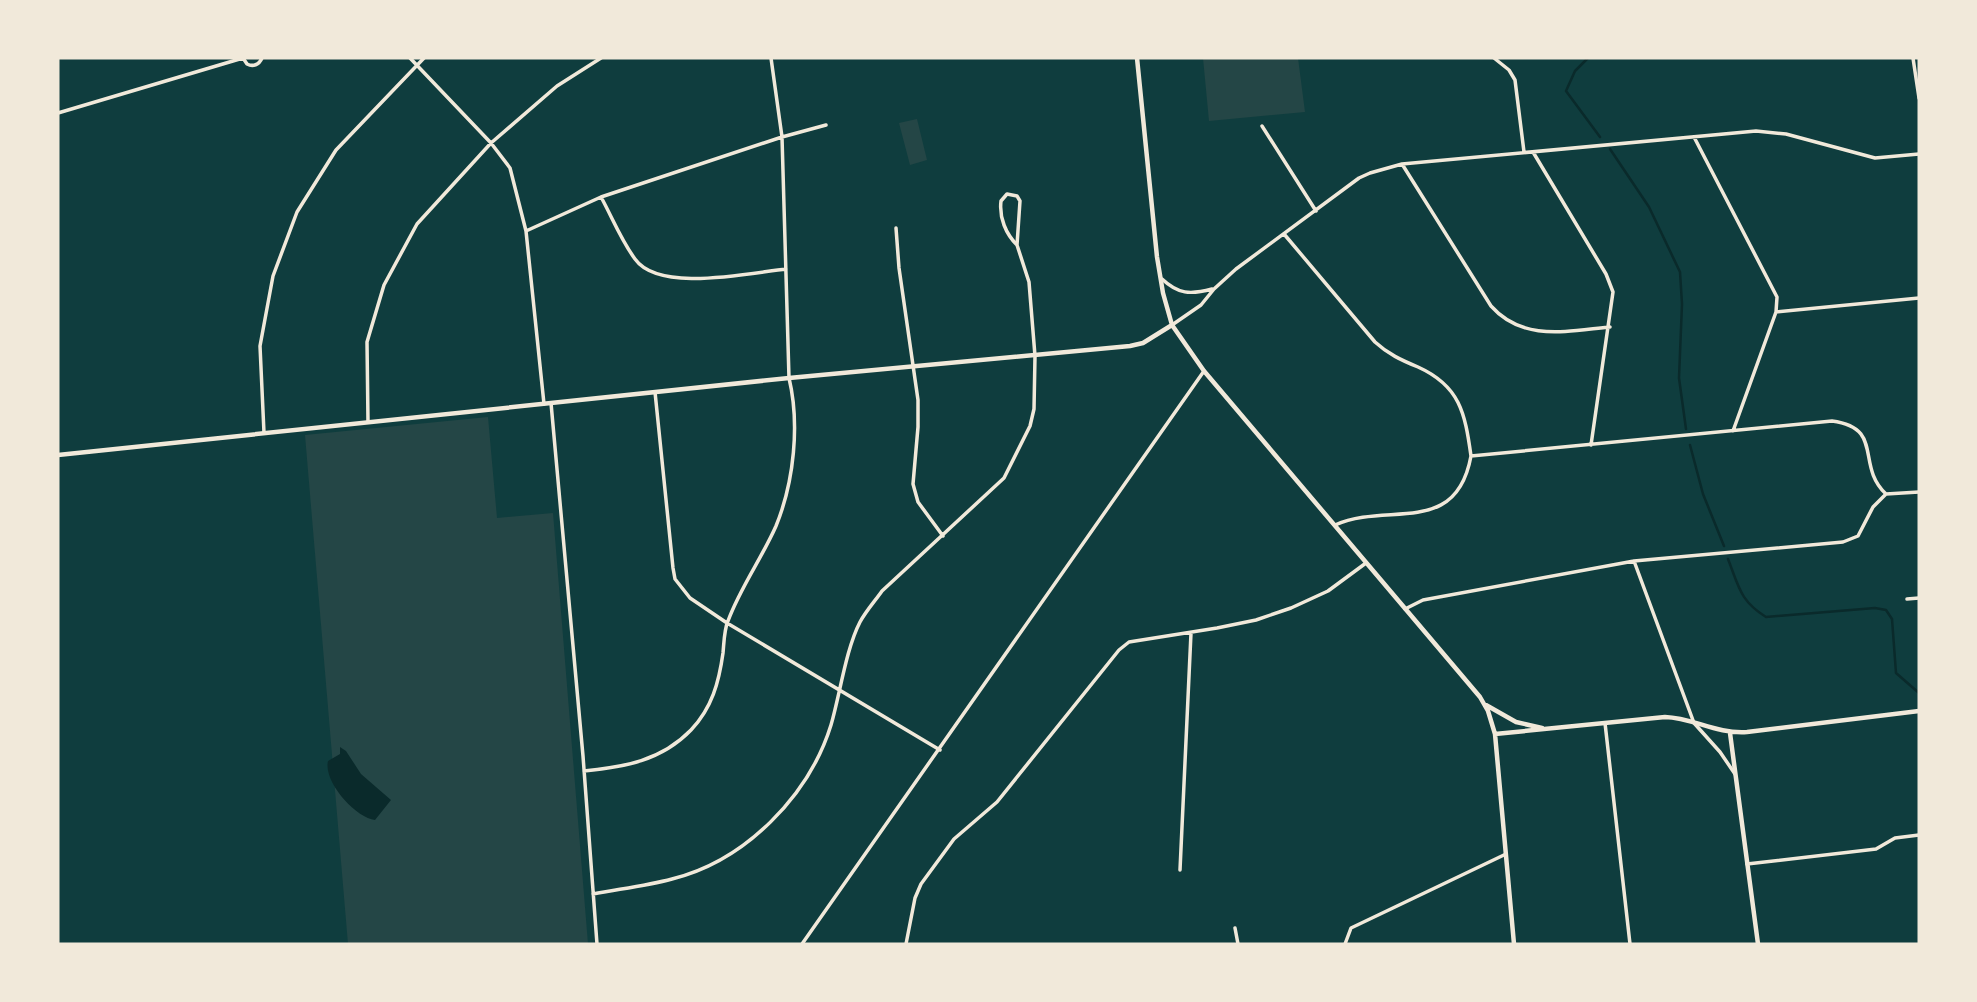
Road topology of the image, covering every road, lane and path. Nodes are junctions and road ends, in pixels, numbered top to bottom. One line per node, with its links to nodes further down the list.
1 (243, 58): 2 (street); 12 (street)
2 (262, 58)
3 (410, 58): 10 (street)
4 (424, 58): 10 (street)
5 (601, 58): 17 (street)
6 (771, 58): 15 (street)
7 (1137, 58): 29 (street)
8 (1494, 58): 18 (street)
9 (1913, 58): 11 (street)
10 (416, 64): 17 (street); 44 (street)
11 (1919, 98)
12 (58, 113)
13 (826, 125): 15 (street)
14 (1262, 126): 23 (street)
15 (782, 137): 22 (street); 28 (street)
16 (1694, 137): 19 (street); 20 (street); 32 (street)
17 (491, 143): 25 (street); 42 (street)
18 (1524, 152): 19 (street); 21 (street)
19 (1533, 152): 34 (street)
20 (1919, 154)
21 (1402, 164): 23 (street); 34 (street)
22 (601, 197): 25 (street); 28 (street)
23 (1316, 211): 26 (street)
24 (896, 228): 36 (street)
25 (526, 231): 41 (street)
26 (1284, 234): 30 (street); 47 (street)
27 (1017, 246): 27 (street); 35 (street)
28 (786, 270): 38 (street)
29 (1160, 278): 30 (street); 33 (street)
30 (1214, 289): 33 (street)
31 (1919, 298): 32 (street)
32 (1776, 312): 43 (street)
33 (1172, 325): 35 (street); 37 (street)
34 (1610, 327): 45 (street)
35 (1035, 356): 36 (street); 51 (street)
36 (914, 368): 38 (street); 51 (street)
37 (1204, 371): 50 (street); 67 (street)
38 (789, 378): 39 (street); 57 (street)
39 (655, 392): 40 (street); 57 (street)
40 (551, 403): 41 (street); 68 (street)
41 (544, 404): 42 (street)
42 (368, 422): 44 (street)
43 (1733, 431): 45 (street); 49 (street)
44 (264, 433): 46 (street)
45 (1591, 445): 47 (street)
46 (58, 455)
47 (1471, 456): 50 (street)
48 (1919, 492): 49 (street)
49 (1886, 494): 52 (street)
50 (1333, 526): 53 (street)
51 (943, 536): 59 (street)
52 (1634, 561): 56 (street); 63 (street)
53 (1366, 563): 56 (street); 58 (street)
54 (1919, 598): 55 (street)
55 (1907, 599)
56 (1405, 609): 60 (street)
57 (727, 623): 59 (street); 68 (street)
58 (1191, 634): 73 (street); 78 (street)
59 (840, 690): 67 (street); 74 (street)
60 (1484, 704): 64 (street); 66 (street)
61 (1919, 710): 65 (street)
62 (1605, 723): 63 (street); 64 (street); 82 (street)
63 (1694, 723): 65 (street); 69 (street)
64 (1550, 729): 66 (street)
65 (1730, 733): 69 (street)
66 (1495, 734): 71 (street)
67 (940, 750): 77 (street)
68 (584, 771): 74 (street)
69 (1735, 774): 72 (street)
70 (1919, 835): 72 (street)
71 (1506, 854): 80 (street); 81 (street)
72 (1745, 864): 83 (street)
73 (1180, 870)
74 (593, 894): 76 (street)
75 (1235, 928): 79 (street)
76 (597, 944)
77 (802, 944)
78 (906, 944)
79 (1238, 944)
80 (1345, 944)
81 (1514, 944)
82 (1630, 944)
83 (1758, 944)

